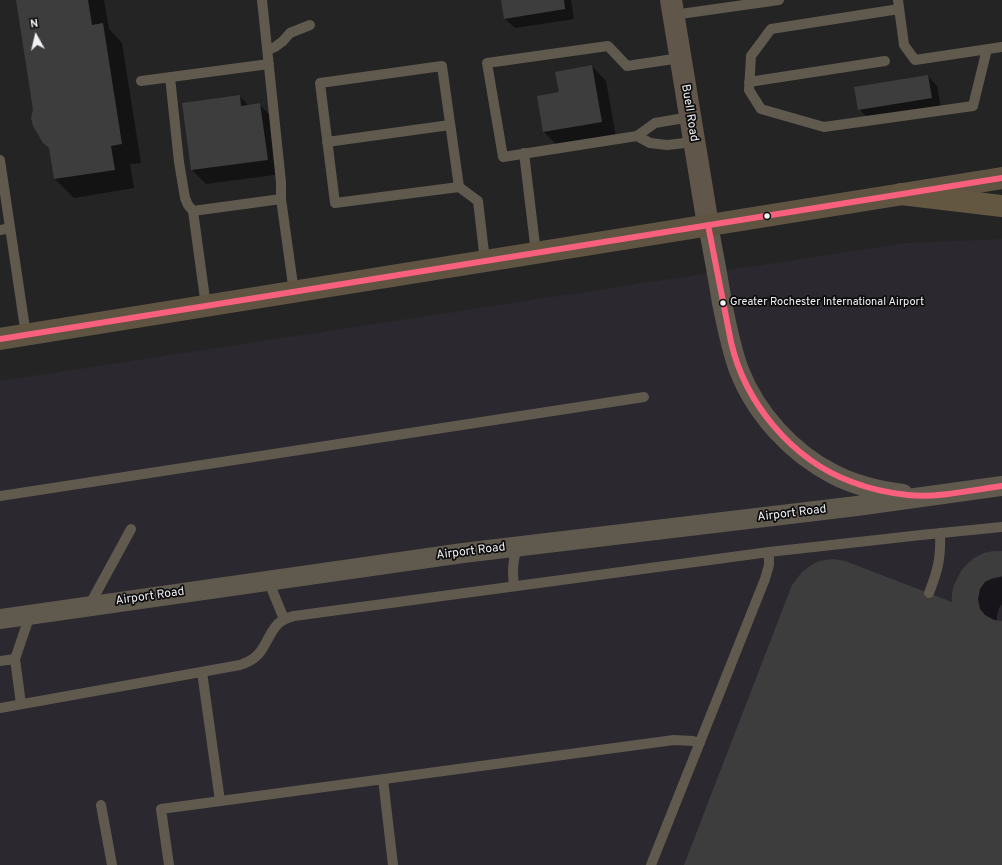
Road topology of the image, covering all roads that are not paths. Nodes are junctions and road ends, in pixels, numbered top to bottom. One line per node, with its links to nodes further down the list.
1 (262, 0): 8 (lane)
2 (779, 0): 4 (lane)
3 (899, 4): 7 (lane); 14 (lane)
4 (672, 8): 9 (street, Buell Road)
5 (310, 25): 8 (lane)
6 (1002, 47): 7 (lane)
7 (987, 49): 14 (lane)
8 (268, 50): 11 (lane)
9 (680, 58): 15 (street, Buell Road); 20 (lane)
10 (885, 61): 14 (lane)
11 (269, 64): 12 (lane); 25 (lane)
12 (170, 77): 13 (lane); 27 (lane)
13 (141, 81)
14 (749, 82)
15 (690, 117): 17 (lane); 19 (street, Buell Road)
16 (450, 125): 18 (lane); 18 (lane); 23 (lane)
17 (637, 136): 19 (lane); 20 (lane)
18 (327, 142): 23 (lane)
19 (694, 142): 28 (street, Buell Road)
20 (524, 153): 30 (lane)
21 (0, 160): 29 (lane)
22 (1002, 178): 24 (main road)
23 (459, 187): 31 (lane)
24 (902, 194): 26 (highway); 28 (main road)
25 (281, 199): 27 (lane); 32 (lane)
26 (1002, 206)
27 (194, 211): 33 (lane)
28 (708, 226): 30 (main road); 38 (street, Airport Road)
29 (5, 229): 34 (lane)
30 (536, 253): 31 (main road)
31 (485, 261): 32 (main road)
32 (294, 292): 33 (main road)
33 (206, 306): 34 (main road)
34 (26, 335): 35 (main road)
35 (0, 339)
36 (644, 397): 39 (lane)
37 (1002, 486): 38 (street, Airport Road)
38 (943, 494): 43 (street, Airport Road)
39 (0, 496)
40 (1002, 526): 42 (lane)
41 (131, 529): 48 (lane)
42 (940, 533): 44 (lane); 47 (lane)
43 (517, 546): 45 (street, Airport Road); 46 (lane)
44 (769, 552): 46 (lane); 57 (lane)
45 (268, 580): 48 (street, Airport Road); 51 (lane)
46 (514, 586): 51 (lane)
47 (929, 593)
48 (90, 606): 49 (street, Airport Road)
49 (30, 615): 50 (street, Airport Road); 52 (lane)
50 (0, 619)
51 (284, 619): 54 (lane)
52 (15, 659): 53 (lane); 55 (lane)
53 (0, 661)
54 (202, 672): 55 (lane); 59 (lane)
55 (22, 704): 56 (lane)
56 (0, 708)
57 (700, 743): 58 (lane); 64 (lane)
58 (383, 779): 59 (lane); 63 (lane)
59 (220, 801): 62 (lane)
60 (101, 805): 61 (lane)
61 (112, 865)
62 (169, 865)
63 (394, 865)
64 (651, 865)

